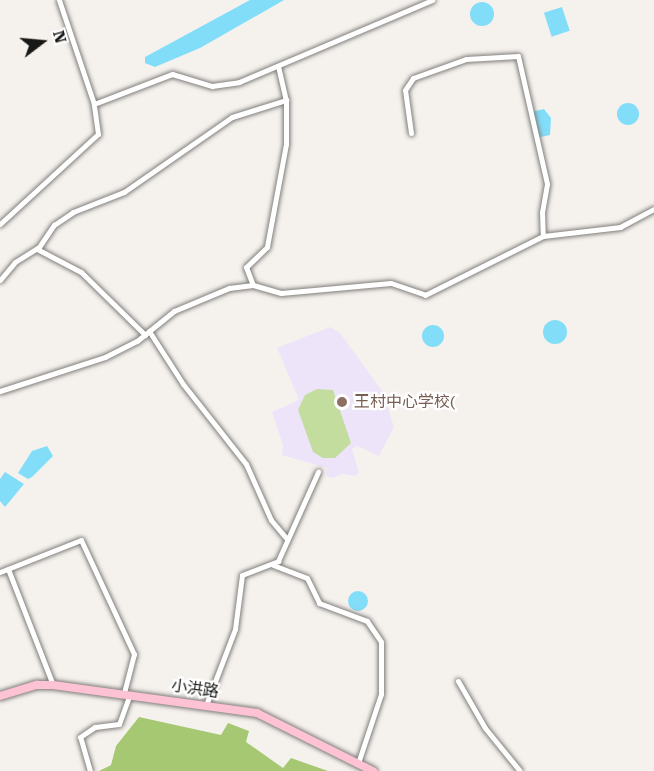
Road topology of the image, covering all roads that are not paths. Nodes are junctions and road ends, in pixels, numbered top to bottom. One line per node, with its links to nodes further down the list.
1 (59, 0): 5 (street)
2 (432, 0): 3 (street)
3 (278, 66): 4 (street); 5 (street)
4 (286, 100): 10 (street); 12 (street)
5 (94, 104): 8 (street)
6 (411, 133): 9 (street)
7 (654, 209): 9 (street)
8 (0, 224)
9 (543, 236): 12 (street)
10 (37, 249): 11 (street); 13 (street)
11 (0, 280)
12 (253, 285): 13 (street)
13 (147, 333): 14 (street); 16 (street)
14 (0, 391)
15 (318, 472): 16 (street)
16 (286, 538): 17 (street)
17 (273, 565): 24 (street); 25 (street)
18 (8, 569): 19 (street); 21 (street); 22 (street)
19 (0, 572)
20 (458, 681): 28 (street)
21 (53, 685): 22 (main road, 小洪路); 23 (main road, 小洪路)
22 (127, 694): 24 (main road, 小洪路); 26 (street)
23 (0, 696)
24 (206, 705): 25 (main road, 小洪路)
25 (358, 763): 27 (main road, 小洪路)
26 (90, 771)
27 (373, 771)
28 (520, 771)

